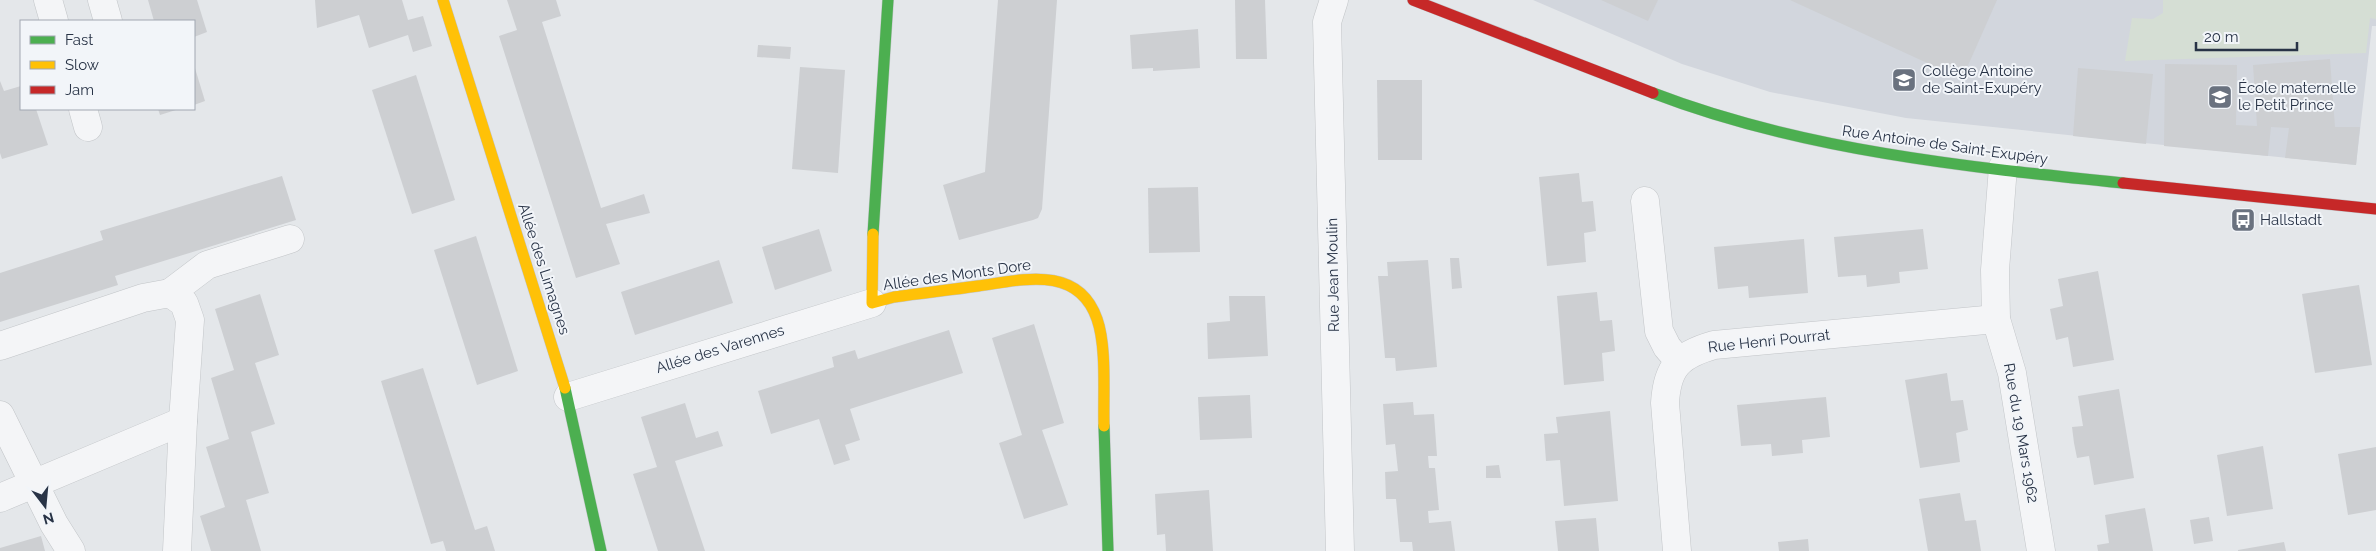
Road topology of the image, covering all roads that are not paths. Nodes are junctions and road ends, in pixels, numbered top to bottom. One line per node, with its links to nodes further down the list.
1 (48, 0): 7 (street)
2 (102, 0): 8 (street)
3 (443, 0): 18 (street, Allée des Limagnes)
4 (888, 0): 14 (street, Allée des Monts Dore)
5 (1334, 0): 27 (street, Rue Jean Moulin)
6 (1413, 0): 9 (street, Rue Antoine de Saint-Exupéry)
7 (54, 20)
8 (108, 20)
9 (2003, 167): 11 (street, Rue Antoine de Saint-Exupéry); 15 (street, Rue du 19 Mars 1962)
10 (1645, 201): 17 (street)
11 (2376, 209)
12 (290, 239): 13 (street)
13 (170, 293): 16 (street); 20 (street)
14 (872, 303): 18 (street, Allée des Varennes); 26 (street, Allée des Monts Dore)
15 (1996, 319): 17 (street, Rue Henri Pourrat); 29 (street, Rue du 19 Mars 1962)
16 (0, 346)
17 (1679, 361): 28 (street, Rue Henri Pourrat)
18 (568, 397): 25 (street, Allée des Limagnes)
19 (0, 415): 21 (street)
20 (182, 421): 21 (street); 24 (street)
21 (34, 482): 22 (street); 23 (street)
22 (0, 498)
23 (71, 551)
24 (177, 551)
25 (602, 551)
26 (1108, 551)
27 (1340, 551)
28 (1677, 551)
29 (2042, 551)

